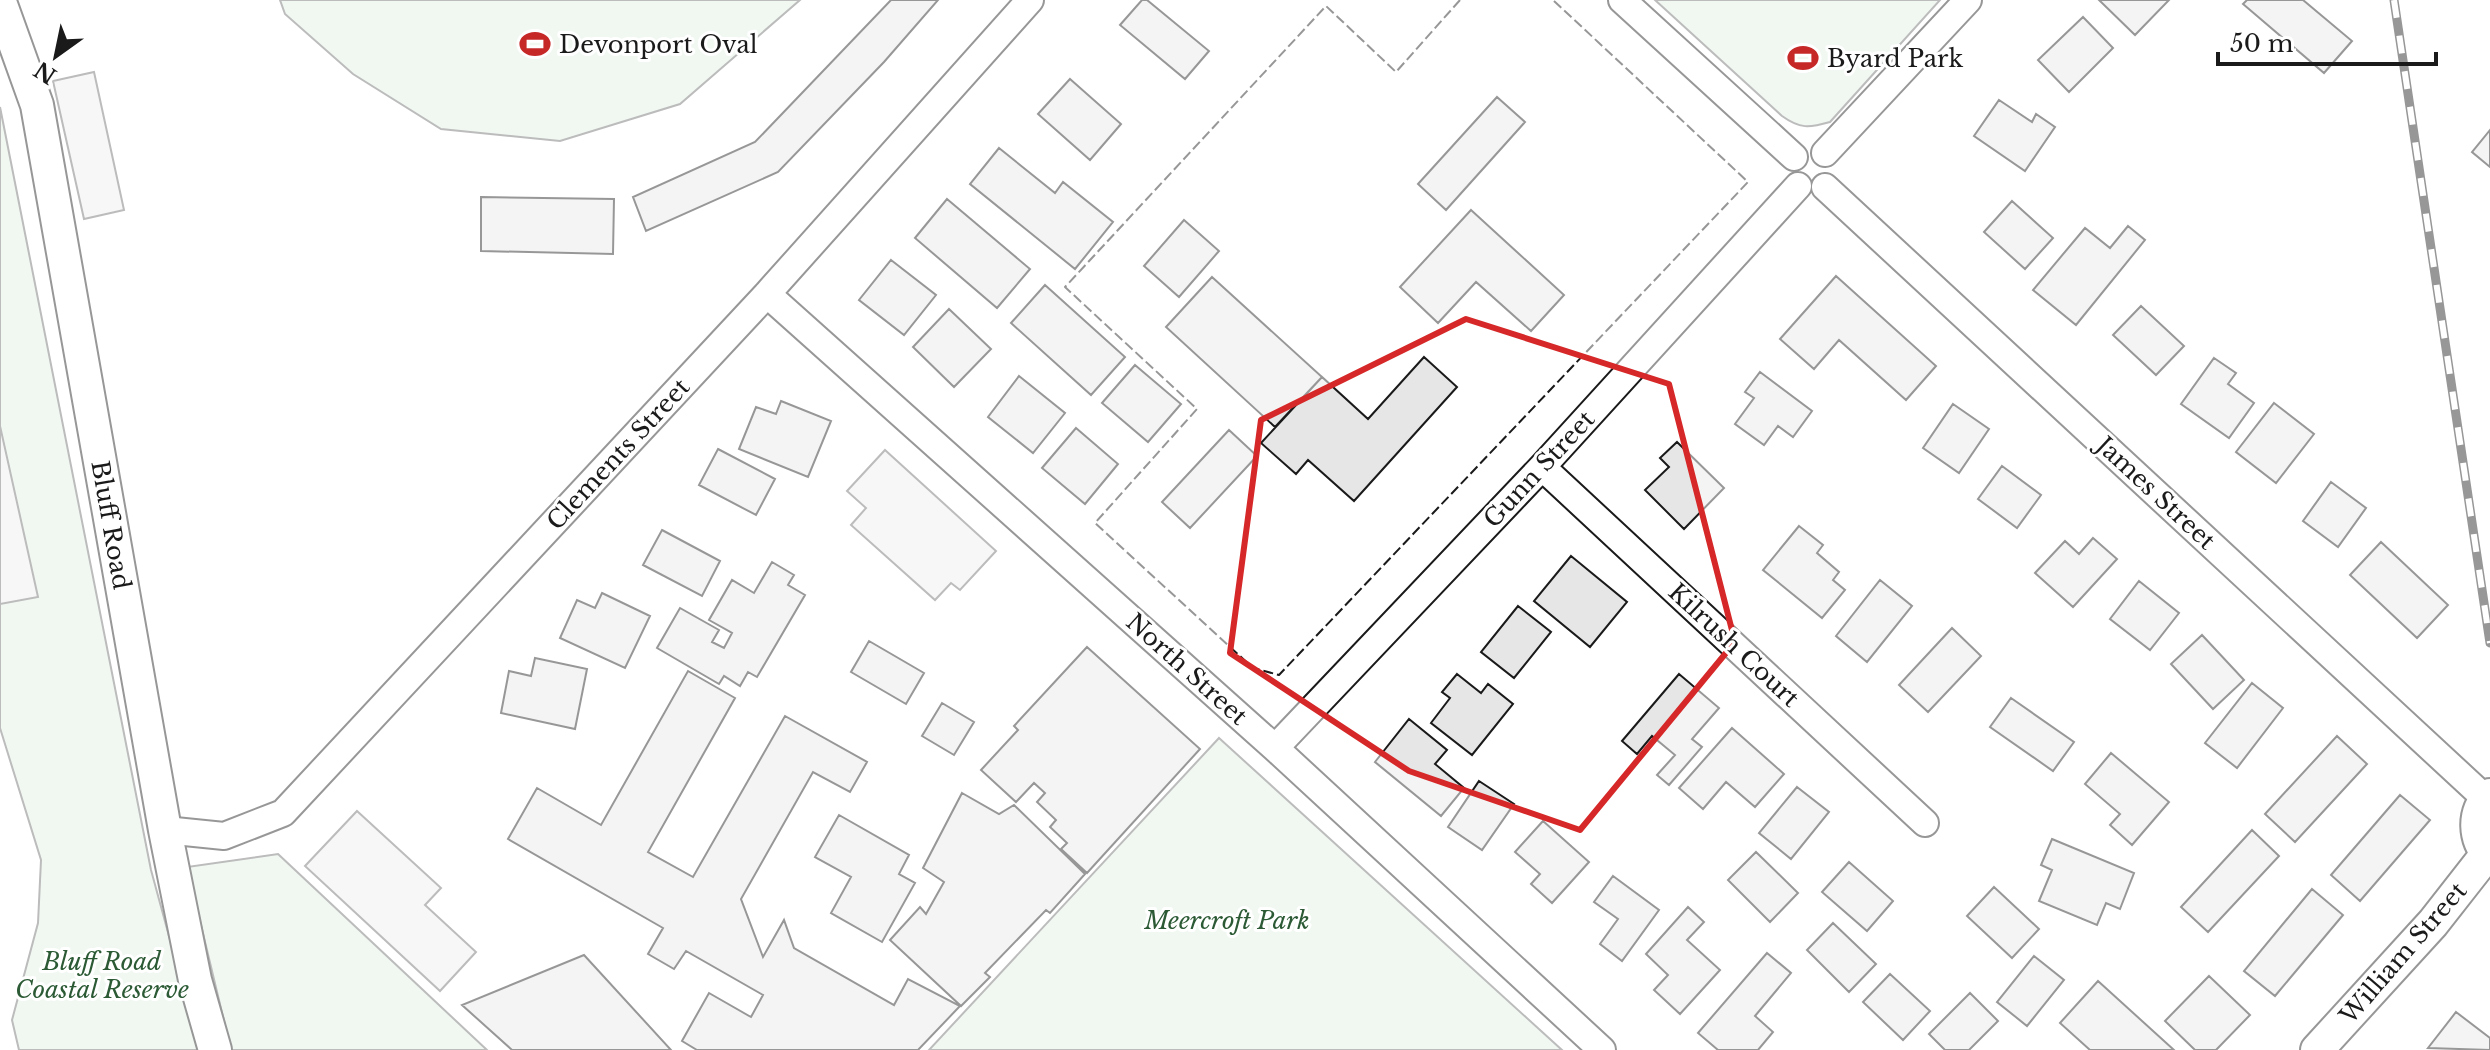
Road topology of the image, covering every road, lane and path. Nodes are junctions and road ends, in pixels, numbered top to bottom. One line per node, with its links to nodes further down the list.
1 (1030, 0): 9 (street, Clements Street)
2 (1622, 0): 6 (street)
3 (1968, 0): 5 (street)
4 (0, 2): 14 (street, Bluff Road)
5 (1825, 153): 6 (street); 8 (street)
6 (1794, 157): 7 (street)
7 (1798, 186): 8 (street); 10 (street, Gunn Street)
8 (1825, 187): 12 (street, James Street)
9 (767, 294): 11 (street, North Street); 14 (street, Clements Street)
10 (1542, 467): 11 (street, Gunn Street); 13 (street, Kilrush Court)
11 (1275, 748): 17 (street, North Street)
12 (2488, 797): 15 (street)
13 (1925, 823)
14 (165, 830): 16 (street, Bluff Road)
15 (2488, 855): 18 (street, William Street)
16 (215, 1050)
17 (1602, 1050)
18 (2317, 1050)

